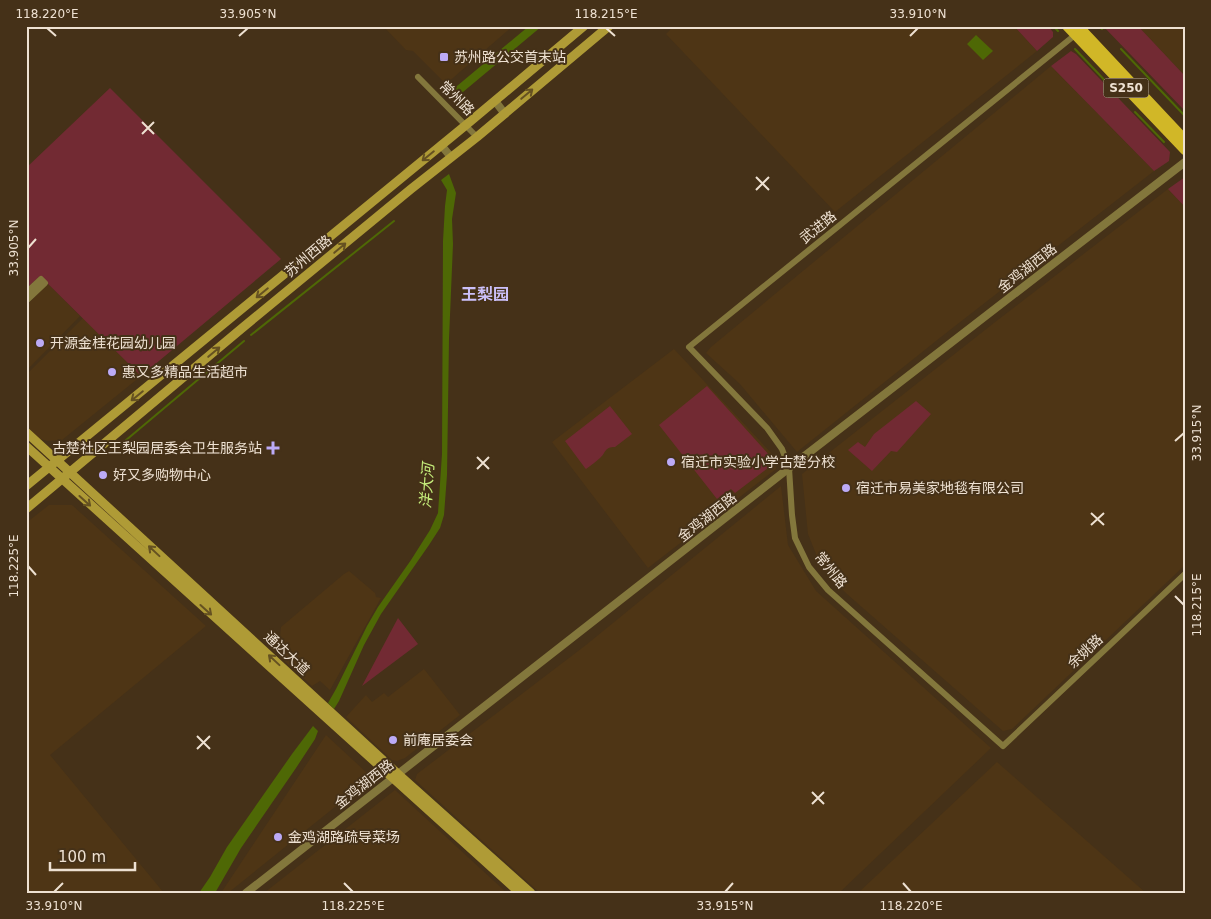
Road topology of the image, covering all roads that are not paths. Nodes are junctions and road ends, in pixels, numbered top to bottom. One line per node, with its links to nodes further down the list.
1 (584, 26): 6 (main road, 苏州西路)
2 (610, 26): 7 (main road, 苏州西路, one-way to 2)
3 (1067, 26): 4 (main road, S250)
4 (1077, 31): 10 (main road, S250); 12 (main road, S250); 17 (street, 武进路)
5 (418, 77): 8 (street, 常州路)
6 (494, 101): 7 (street); 8 (main road, 苏州西路)
7 (505, 114): 9 (main road, 苏州西路)
8 (466, 125): 9 (street, 常州路); 11 (main road, 苏州西路)
9 (477, 137): 13 (main road, 苏州西路)
10 (1185, 140)
11 (441, 145): 13 (street); 20 (main road, 苏州西路, one-way to 20)
12 (1185, 150)
13 (451, 157): 23 (main road, 苏州西路, one-way to 13)
14 (1185, 162): 22 (street, 金鸡湖西路)
15 (26, 293): 16 (street)
16 (26, 301)
17 (689, 347): 22 (street, 常州路)
18 (26, 432): 20 (main road, 通达大道)
19 (26, 446): 21 (main road, 通达大道)
20 (58, 461): 21 (main road, 苏州西路); 23 (main road, 通达大道)
21 (49, 468): 24 (main road, 通达大道); 25 (main road, 苏州西路)
22 (789, 468): 28 (street, 常州路); 29 (street, 金鸡湖西路)
23 (70, 473): 24 (main road, 苏州西路); 29 (main road, 通达大道, one-way to 23)
24 (62, 480): 26 (main road, 苏州西路); 29 (main road, 通达大道, one-way to 29)
25 (26, 486)
26 (26, 509)
27 (1185, 574): 28 (street, 余姚路)
28 (1003, 746)
29 (395, 776): 30 (street, 金鸡湖西路); 31 (main road, 通达大道); 32 (main road, 通达大道)
30 (246, 893)
31 (520, 893)
32 (531, 893)

